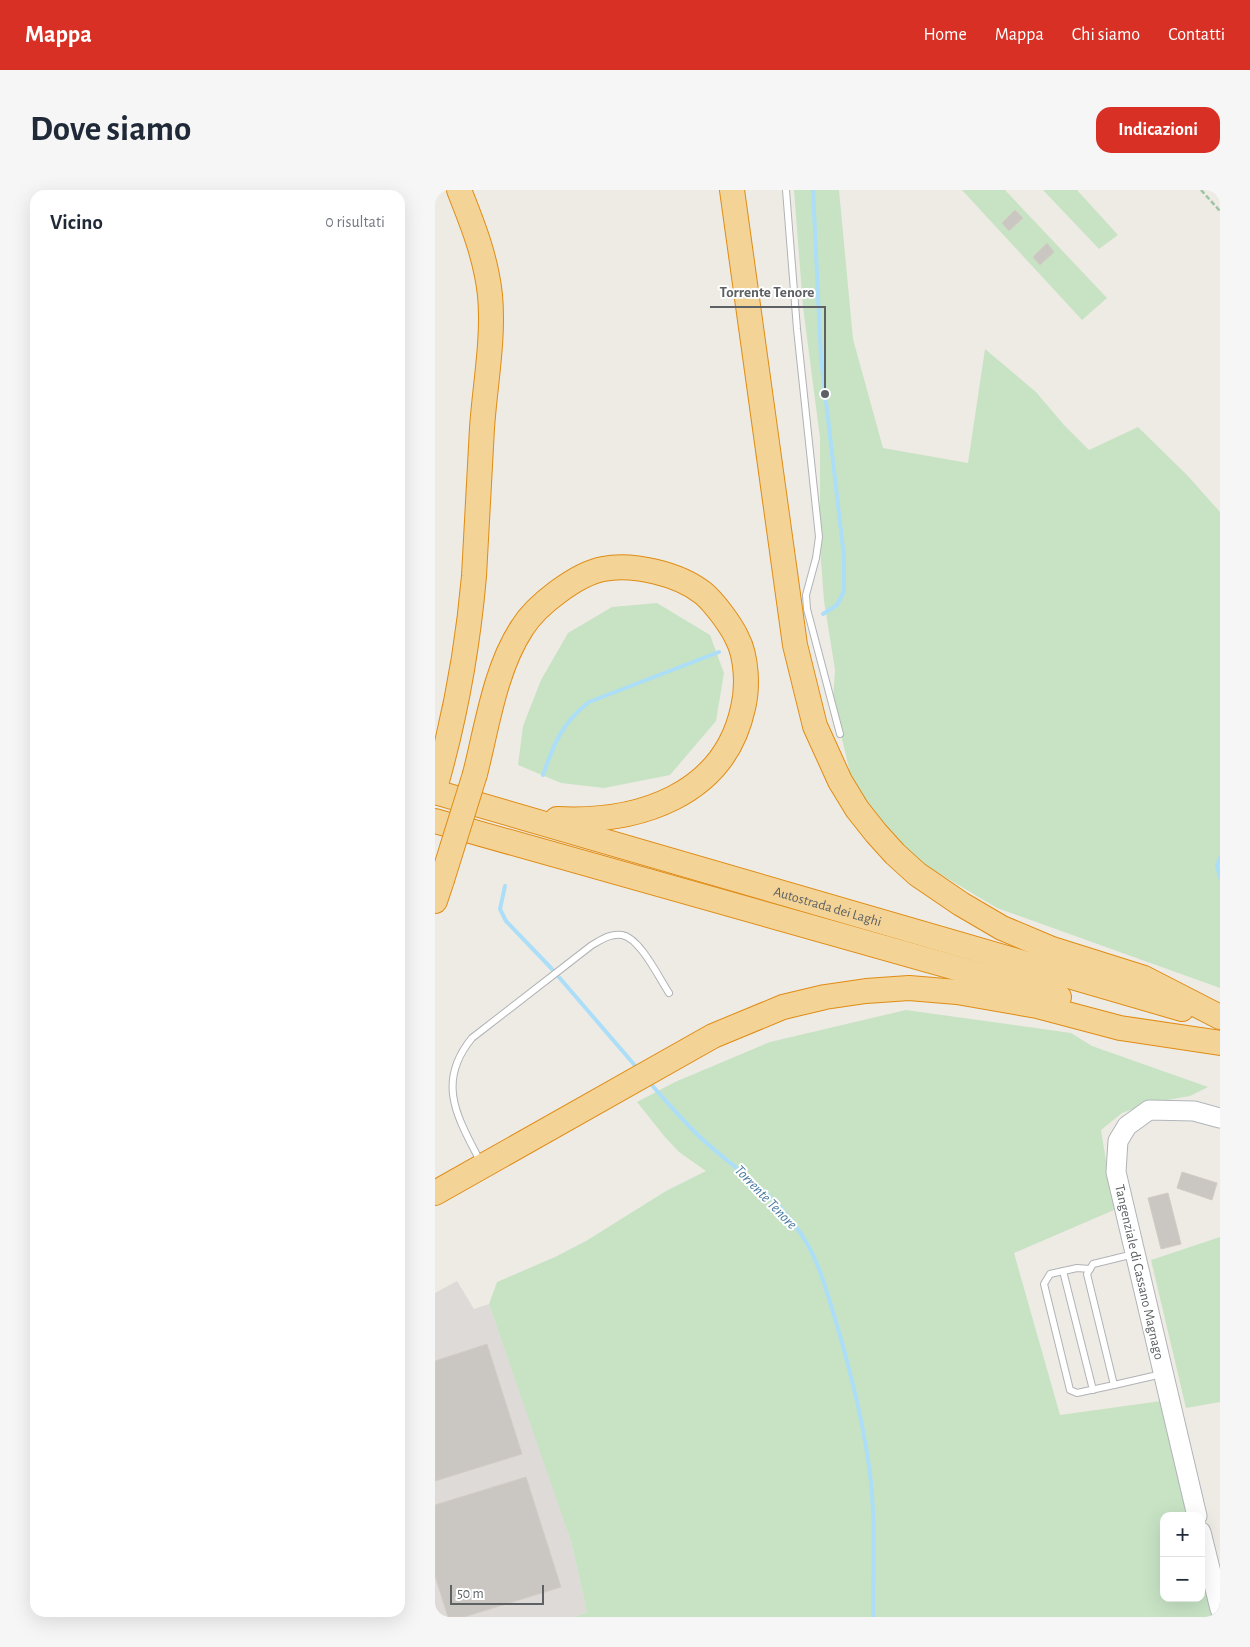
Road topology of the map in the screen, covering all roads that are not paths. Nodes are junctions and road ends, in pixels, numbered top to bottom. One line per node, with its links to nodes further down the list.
1 (459, 190): 5 (highway)
2 (732, 190): 11 (highway)
3 (786, 190): 4 (lane)
4 (840, 734)
5 (435, 788)
6 (435, 792): 7 (highway, Autostrada dei Laghi)
7 (525, 818): 9 (highway, bridge); 11 (highway, Autostrada dei Laghi)
8 (435, 820): 12 (highway, Autostrada dei Laghi)
9 (439, 890)
10 (669, 993): 14 (lane)
11 (1220, 1018)
12 (1220, 1043): 14 (highway)
13 (1220, 1118): 16 (street, Tangenziale di Cassano Magnago)
14 (483, 1166): 15 (highway)
15 (435, 1193)
16 (1135, 1254): 17 (lane); 19 (street, Tangenziale di Cassano Magnago)
17 (1090, 1269): 18 (lane); 20 (lane)
18 (1063, 1271): 21 (lane); 21 (lane)
19 (1164, 1374): 20 (lane); 22 (street, Tangenziale di Cassano Magnago)
20 (1114, 1385): 21 (lane)
21 (1093, 1390)
22 (1196, 1512)
23 (1205, 1548): 24 (street)
24 (1220, 1609)

